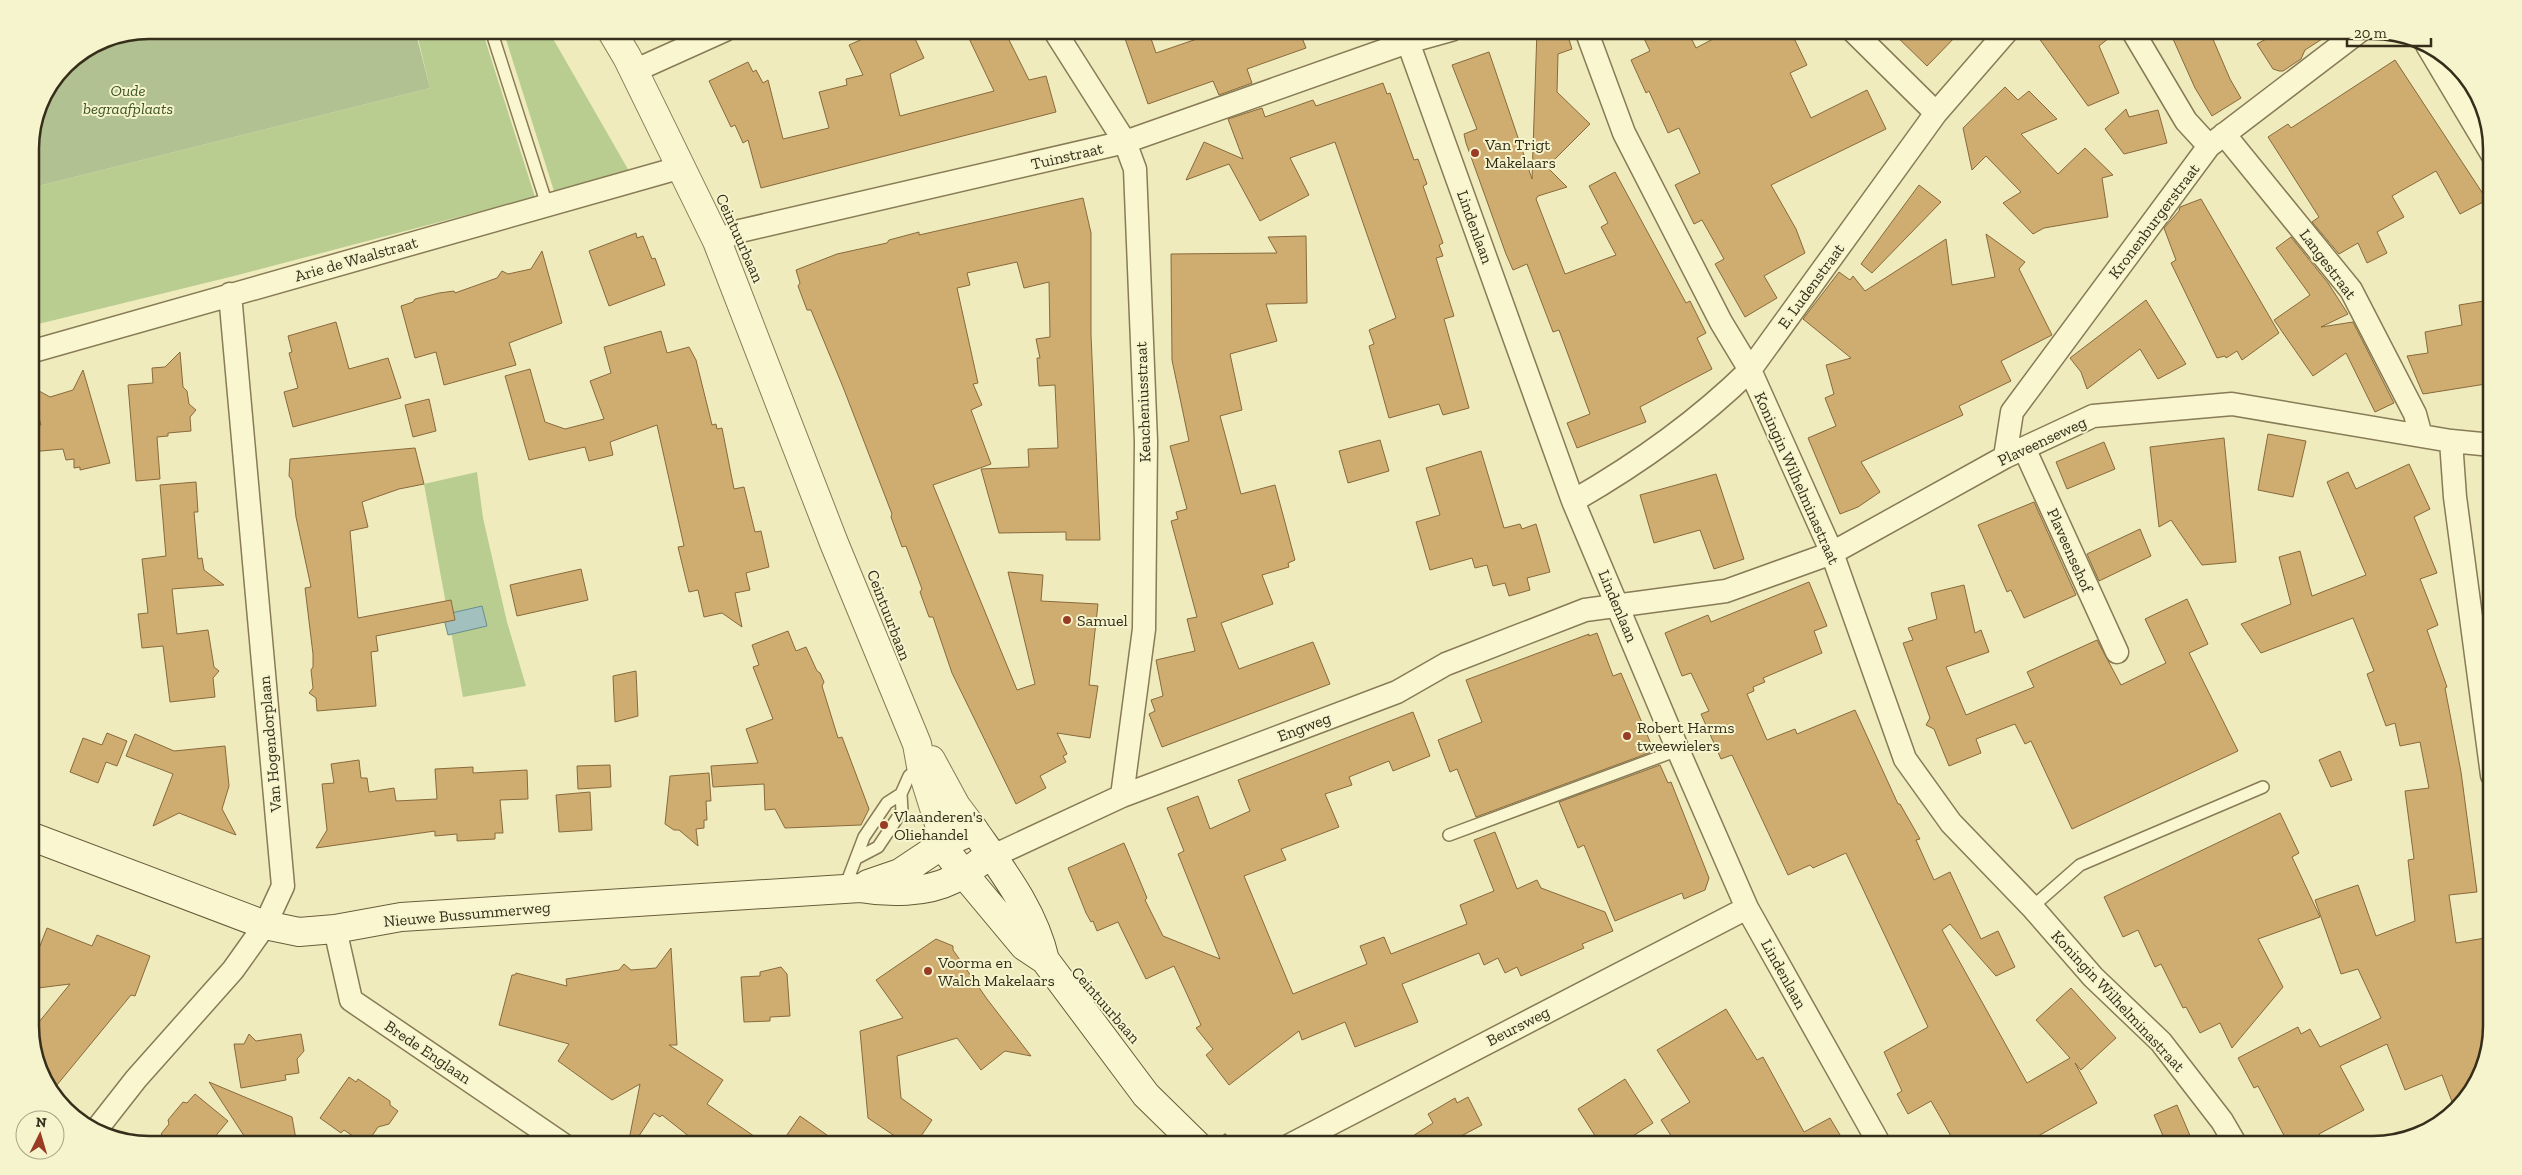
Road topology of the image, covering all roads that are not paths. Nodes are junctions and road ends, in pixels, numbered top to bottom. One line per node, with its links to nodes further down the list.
1 (495, 39): 19 (lane)
2 (616, 39): 13 (main road, Ceintuurbaan)
3 (705, 39): 13 (street)
4 (1060, 39): 17 (street, Keucheniusstraat)
5 (1419, 39): 11 (street, Tuinstraat)
6 (1589, 39): 23 (street, Koningin Wilhelminastraat)
7 (1861, 39): 14 (street)
8 (2000, 39): 14 (street, E. Ludenstraat)
9 (2137, 39): 16 (street, Langestraat)
10 (2349, 39): 16 (street, Kronenburgerstraat)
11 (1408, 42): 17 (street, Tuinstraat); 28 (street, Lindenlaan)
12 (2433, 56): 15 (street)
13 (634, 71): 18 (main road, Ceintuurbaan)
14 (1936, 113): 23 (street, E. Ludenstraat)
15 (2483, 139)
16 (2216, 140): 24 (street, Langestraat); 27 (street, Kronenburgerstraat)
17 (1125, 142): 20 (street, Tuinstraat); 37 (street, Keucheniusstraat)
18 (682, 167): 19 (street, Arie de Waalstraat); 20 (main road, Ceintuurbaan)
19 (547, 205): 21 (street, Arie de Waalstraat)
20 (717, 240): 34 (main road, Ceintuurbaan)
21 (230, 294): 22 (street, Arie de Waalstraat); 48 (street, Van Hogendorplaan)
22 (39, 349)
23 (1750, 370): 28 (street, E. Ludenstraat); 29 (street, Koningin Wilhelminastraat)
24 (2421, 436): 25 (street, Plaveenseweg); 27 (street, Plaveenseweg)
25 (2451, 441): 26 (street, Plaveenseweg); 32 (street)
26 (2483, 444)
27 (2014, 453): 29 (street, Plaveenseweg); 31 (street, Plaveensehof)
28 (1573, 501): 30 (street, Lindenlaan)
29 (1832, 553): 30 (street, Plaveenseweg); 46 (street, Koningin Wilhelminastraat)
30 (1618, 607): 33 (street, Lindenlaan); 37 (street, Engweg)
31 (2117, 652)
32 (2483, 708)
33 (1678, 750): 39 (lane); 47 (street, Lindenlaan)
34 (924, 757): 36 (lane); 38 (main road, Ceintuurbaan); 41 (main road, Ceintuurbaan)
35 (2262, 787): 46 (lane)
36 (901, 794): 43 (lane); 43 (lane)
37 (1122, 796): 42 (street, Engweg)
38 (974, 830): 41 (main road, Nieuwe Bussummerweg); 42 (main road, Ceintuurbaan)
39 (1449, 835)
40 (39, 839): 48 (main road, Nieuwe Bussummerweg)
41 (944, 843): 44 (main road, Ceintuurbaan); 45 (main road, Nieuwe Bussummerweg)
42 (991, 854): 44 (main road, Nieuwe Bussummerweg); 50 (main road, Ceintuurbaan)
43 (857, 858): 45 (lane)
44 (963, 873): 45 (main road, Nieuwe Bussummerweg); 50 (main road, Ceintuurbaan)
45 (852, 889): 49 (main road, Nieuwe Bussummerweg)
46 (2032, 907): 56 (street, Koningin Wilhelminastraat)
47 (1747, 908): 54 (street, Beursweg); 55 (street, Lindenlaan)
48 (265, 925): 49 (main road, Nieuwe Bussummerweg); 51 (street, Van Hogendorplaan)
49 (335, 929): 52 (street, Brede Englaan)
50 (1045, 960): 53 (main road, Ceintuurbaan)
51 (100, 1125)
52 (551, 1136)
53 (1188, 1136)
54 (1307, 1136)
55 (1875, 1136)
56 (2231, 1136)

